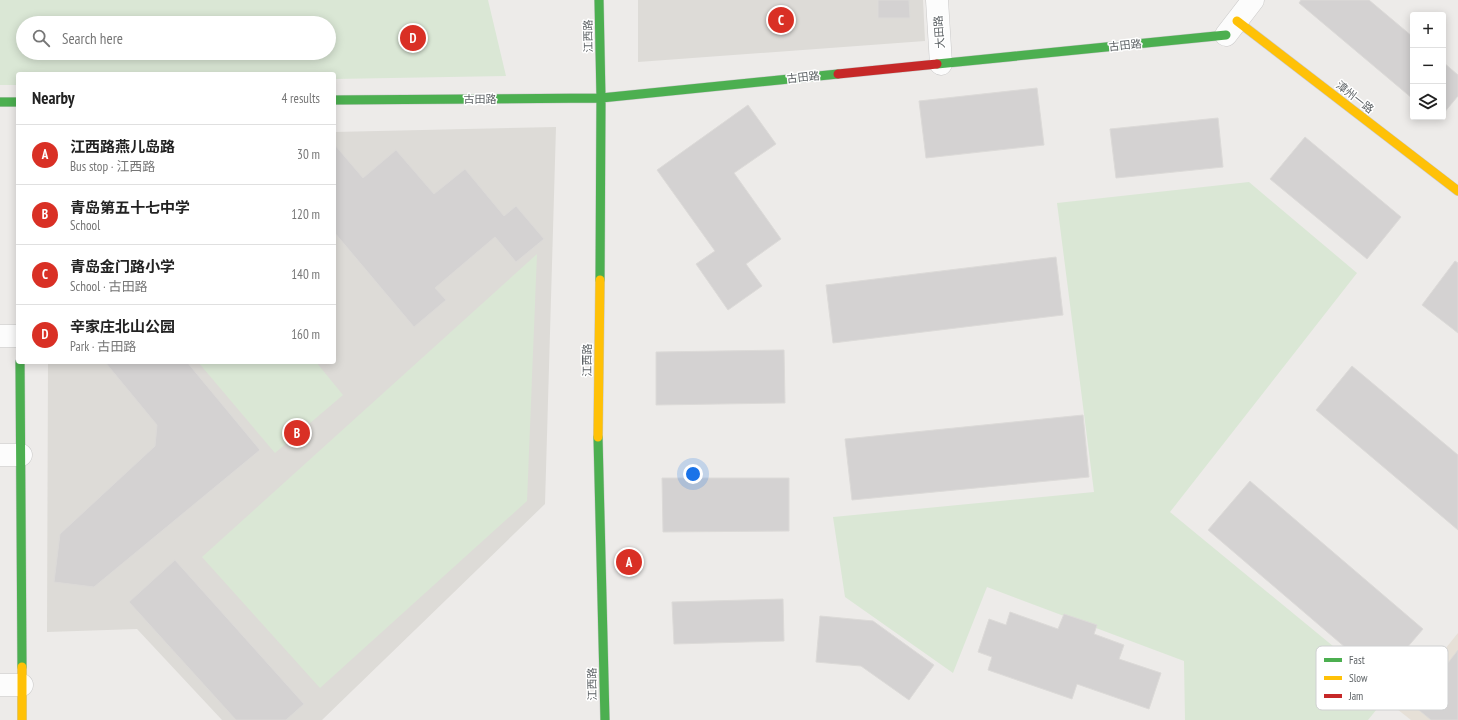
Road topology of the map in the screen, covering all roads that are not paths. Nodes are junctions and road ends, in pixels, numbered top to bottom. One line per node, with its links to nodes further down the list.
1 (599, 0): 6 (street, 江西路)
2 (937, 0): 5 (street, 大田路)
3 (1253, 0): 4 (street)
4 (1232, 28): 5 (street, 古田路); 10 (street, 漳州一路)
5 (941, 64): 6 (street, 古田路)
6 (601, 98): 7 (street, 古田路); 18 (street, 江西路)
7 (336, 100)
8 (0, 102): 9 (street)
9 (16, 102)
10 (1458, 191)
11 (0, 336): 12 (street)
12 (16, 336)
13 (20, 364): 14 (street)
14 (10, 455): 16 (street)
15 (0, 685): 16 (street)
16 (22, 685): 17 (street)
17 (22, 720)
18 (605, 720)

